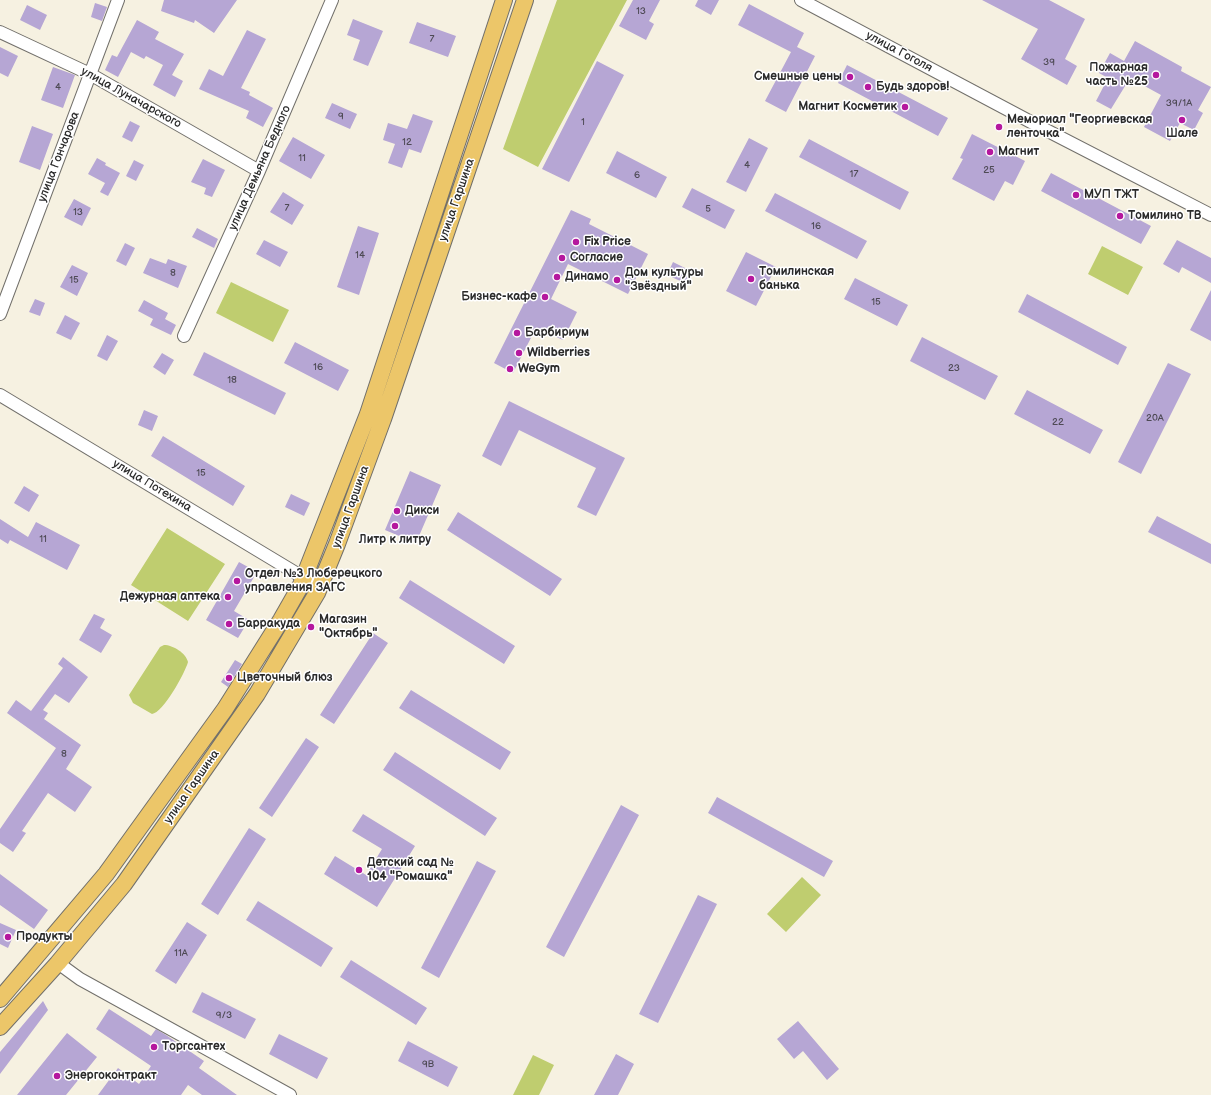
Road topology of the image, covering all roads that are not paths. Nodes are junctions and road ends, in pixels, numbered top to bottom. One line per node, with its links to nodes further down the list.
1 (118, 0): 7 (street, улица Гончарова)
2 (332, 0): 8 (street, улица Демьяна Бедного)
3 (504, 0): 13 (main road, улица Гаршина)
4 (525, 0): 14 (main road, улица Гаршина)
5 (801, 0): 9 (street, улица Гоголя)
6 (0, 32): 7 (street, улица Луначарского)
7 (90, 74): 8 (street, улица Луначарского); 10 (street, улица Гончарова)
8 (259, 171): 11 (street, улица Демьяна Бедного)
9 (1211, 215)
10 (0, 314)
11 (184, 336)
12 (0, 395): 13 (street, улица Потехина)
13 (304, 578): 14 (street, улица Потехина); 16 (main road, улица Гаршина)
14 (321, 585): 15 (main road, улица Гаршина)
15 (58, 963): 17 (main road, улица Гаршина); 18 (street)
16 (0, 999)
17 (0, 1027)
18 (290, 1095)

